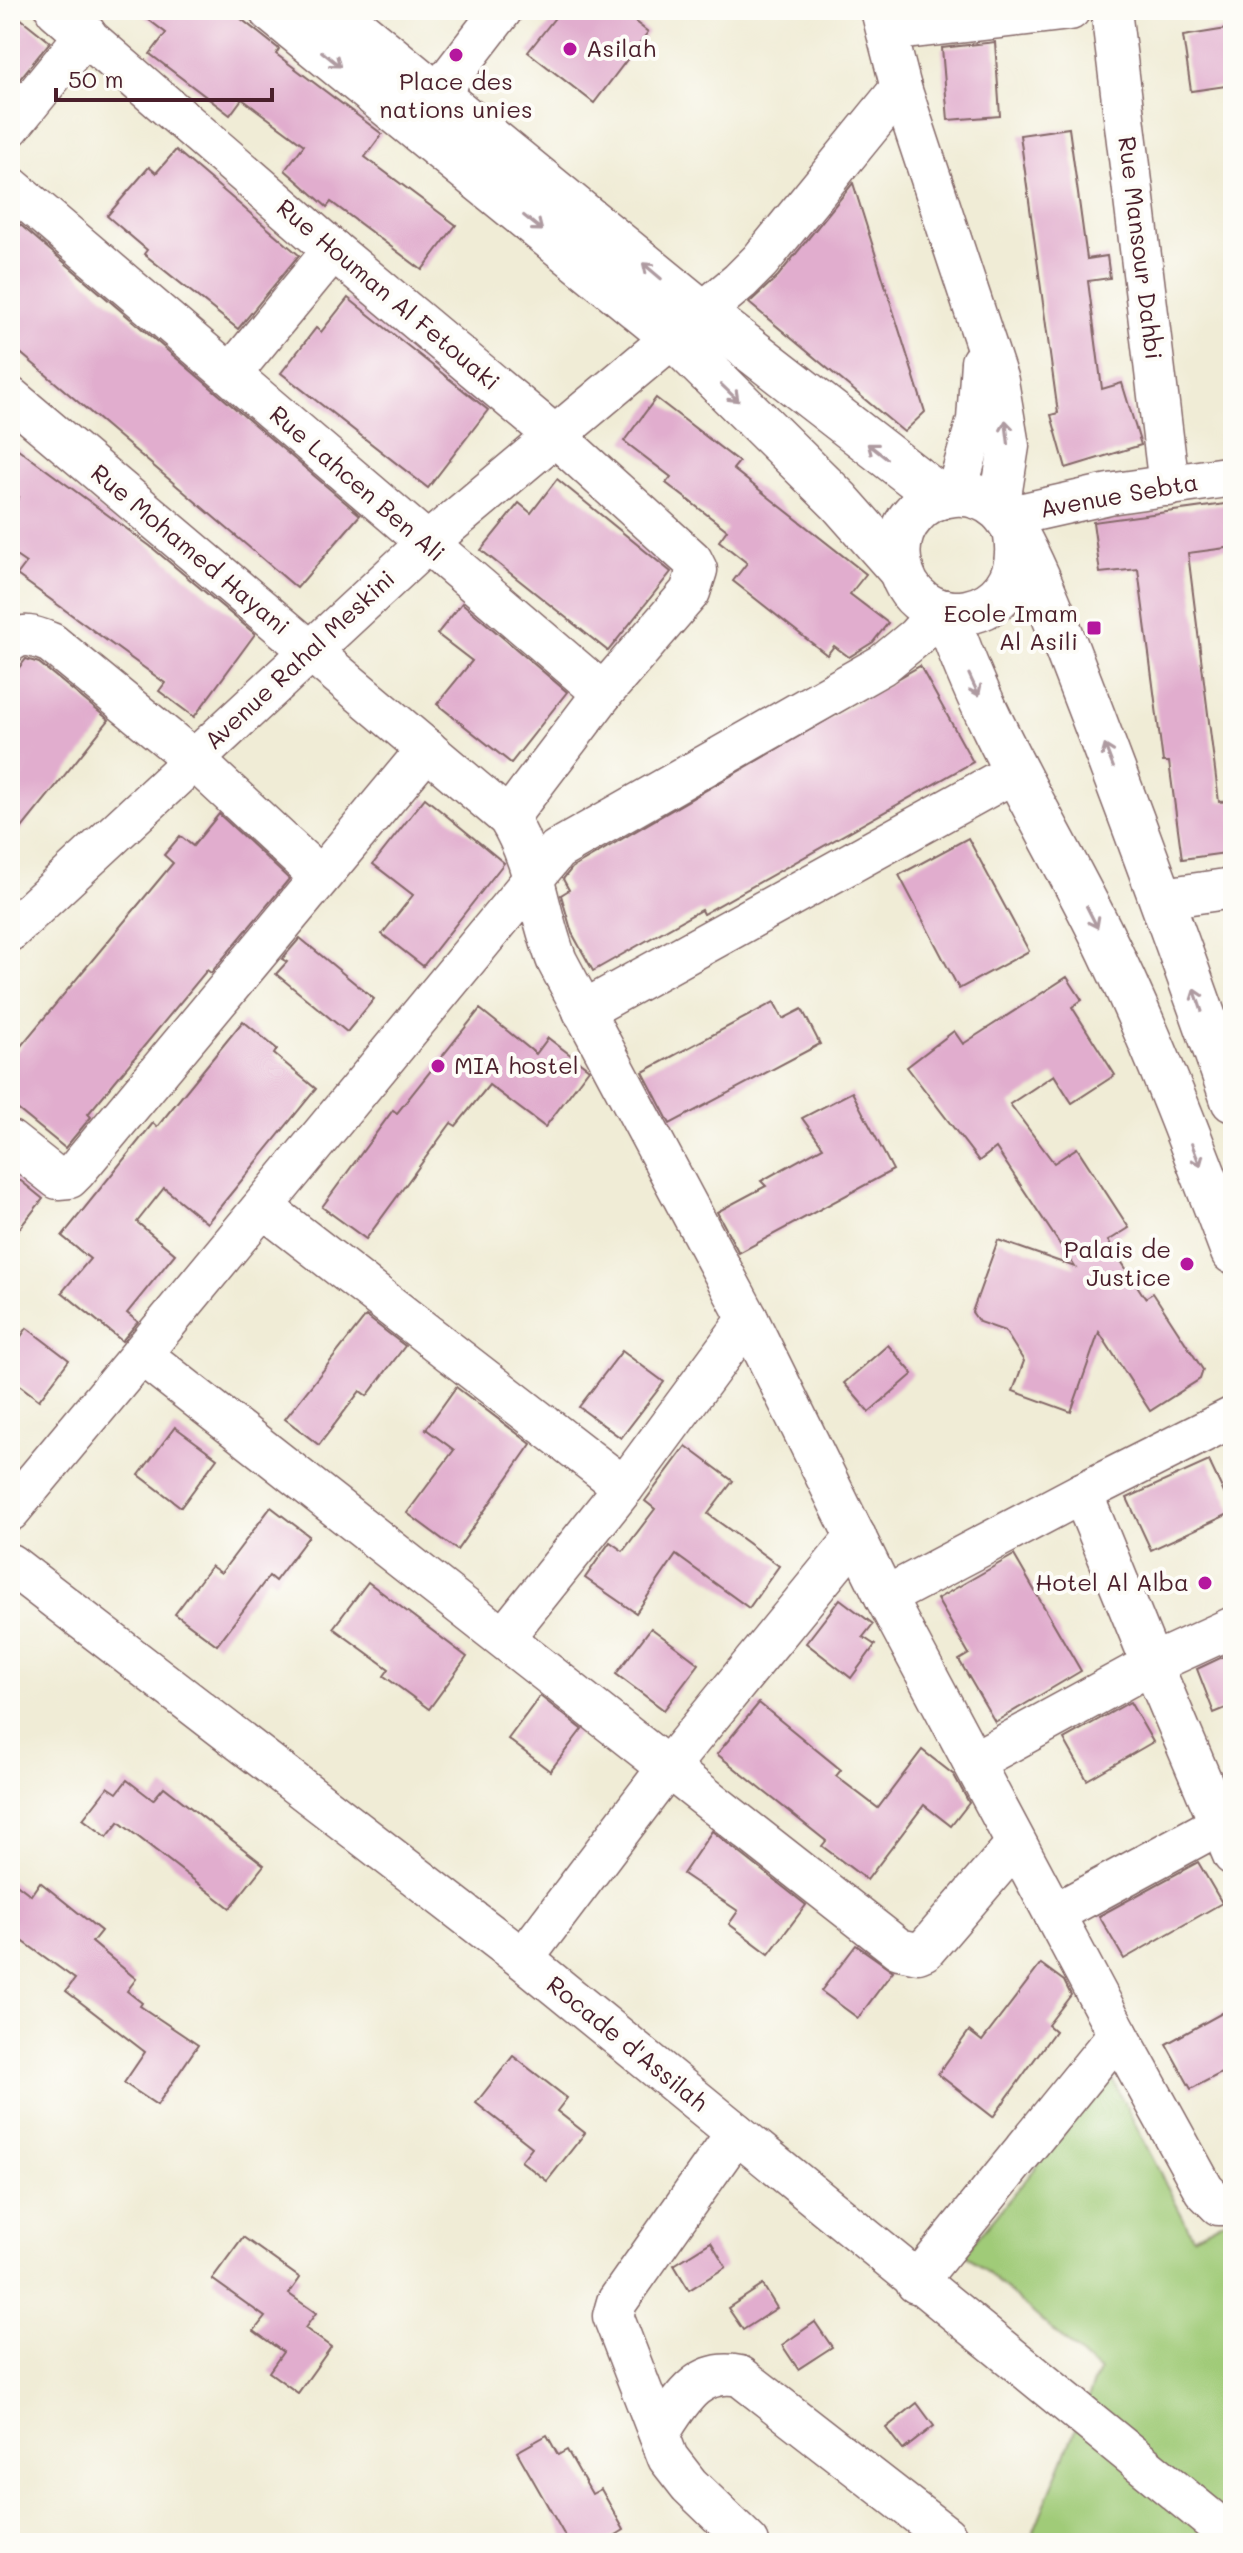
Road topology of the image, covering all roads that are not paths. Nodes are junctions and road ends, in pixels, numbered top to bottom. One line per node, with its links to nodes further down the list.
1 (271, 10): 14 (main road, one-way to 14)
2 (333, 10): 10 (main road)
3 (502, 10): 10 (street)
4 (1070, 10): 6 (street)
5 (1111, 10): 20 (street, Rue Mansour Dahbi)
6 (971, 16): 7 (street)
7 (885, 20): 9 (street)
8 (71, 22): 11 (street); 13 (street, Rue Houman Al Fetouaki)
9 (901, 88): 14 (street, Avenue Rahal Meskini); 15 (street)
10 (438, 93): 14 (main road, one-way to 10)
11 (10, 127)
12 (10, 186): 16 (street, Rue Lahcen Ben Ali)
13 (333, 250): 16 (street); 18 (street, Rue Houman Al Fetouaki)
14 (688, 325): 18 (street, Avenue Rahal Meskini); 21 (main road, one-way to 14); 24 (main road, one-way to 24)
15 (982, 342): 21 (street); 22 (street, one-way to 15)
16 (231, 374): 23 (street, Rue Lahcen Ben Ali)
17 (10, 397): 27 (street, Rue Mohamed Hayani)
18 (554, 435): 23 (street, Avenue Rahal Meskini); 28 (street, Rue Houman Al Fetouaki)
19 (1233, 476): 20 (street, Avenue Sebta)
20 (1169, 486): 22 (street, Avenue Sebta)
21 (948, 495): 22 (main road); 24 (main road)
22 (1007, 520): 25 (main road); 36 (main road, one-way to 22)
23 (426, 544): 27 (street, Avenue Rahal Meskini); 28 (street, Rue Lahcen Ben Ali)
24 (901, 571): 25 (main road)
25 (943, 612): 31 (main road, one-way to 31); 33 (street)
26 (10, 642): 30 (street)
27 (309, 652): 29 (street, Rue Mohamed Hayani); 30 (street, Avenue Rahal Meskini)
28 (603, 693): 32 (street)
29 (427, 749): 32 (street, Rue Mohamed Hayani); 34 (street)
30 (193, 759): 34 (street); 37 (street, Avenue Rahal Meskini)
31 (1017, 771): 38 (street); 42 (main road, one-way to 42)
32 (508, 818): 33 (street, Rue Mohamed Hayani)
33 (534, 874): 38 (street, Rue Mohamed Hayani); 41 (street)
34 (320, 877): 40 (street)
35 (1233, 888): 36 (street)
36 (1163, 898): 39 (main road, one-way to 36)
37 (10, 931)
38 (583, 1011): 43 (street, Rue Mohamed Hayani)
39 (1233, 1100)
40 (10, 1141)
41 (264, 1208): 44 (street); 46 (street)
42 (1233, 1252)
43 (748, 1319): 46 (street); 49 (street, Rue Mohamed Hayani)
44 (141, 1354): 48 (street); 53 (street)
45 (1233, 1417): 47 (street)
46 (624, 1487): 53 (street)
47 (1082, 1493): 51 (street); 54 (street)
48 (10, 1511)
49 (856, 1537): 51 (street, Rue Mohamed Hayani); 56 (street)
50 (10, 1564): 60 (street, Rocade d'Assilah)
51 (885, 1597): 55 (street, Rue Mohamed Hayani)
52 (1233, 1627): 54 (street)
53 (505, 1636): 56 (street)
54 (1152, 1664): 55 (street); 57 (street)
55 (973, 1762): 58 (street, Rue Mohamed Hayani)
56 (669, 1766): 58 (street); 60 (street)
57 (1228, 1832): 59 (street)
58 (1016, 1844): 59 (street, Rue Mohamed Hayani)
59 (1054, 1914): 61 (street, Rue Mohamed Hayani)
60 (523, 1959): 62 (street, Rocade d'Assilah)
61 (1118, 2034): 63 (street, Rue Mohamed Hayani); 64 (street)
62 (736, 2133): 64 (street, Rocade d'Assilah); 65 (street)
63 (1233, 2205)
64 (916, 2283): 67 (street, Rocade d'Assilah)
65 (659, 2434): 66 (street); 69 (street)
66 (714, 2528): 68 (street)
67 (1233, 2538)
68 (749, 2543)
69 (949, 2543)

